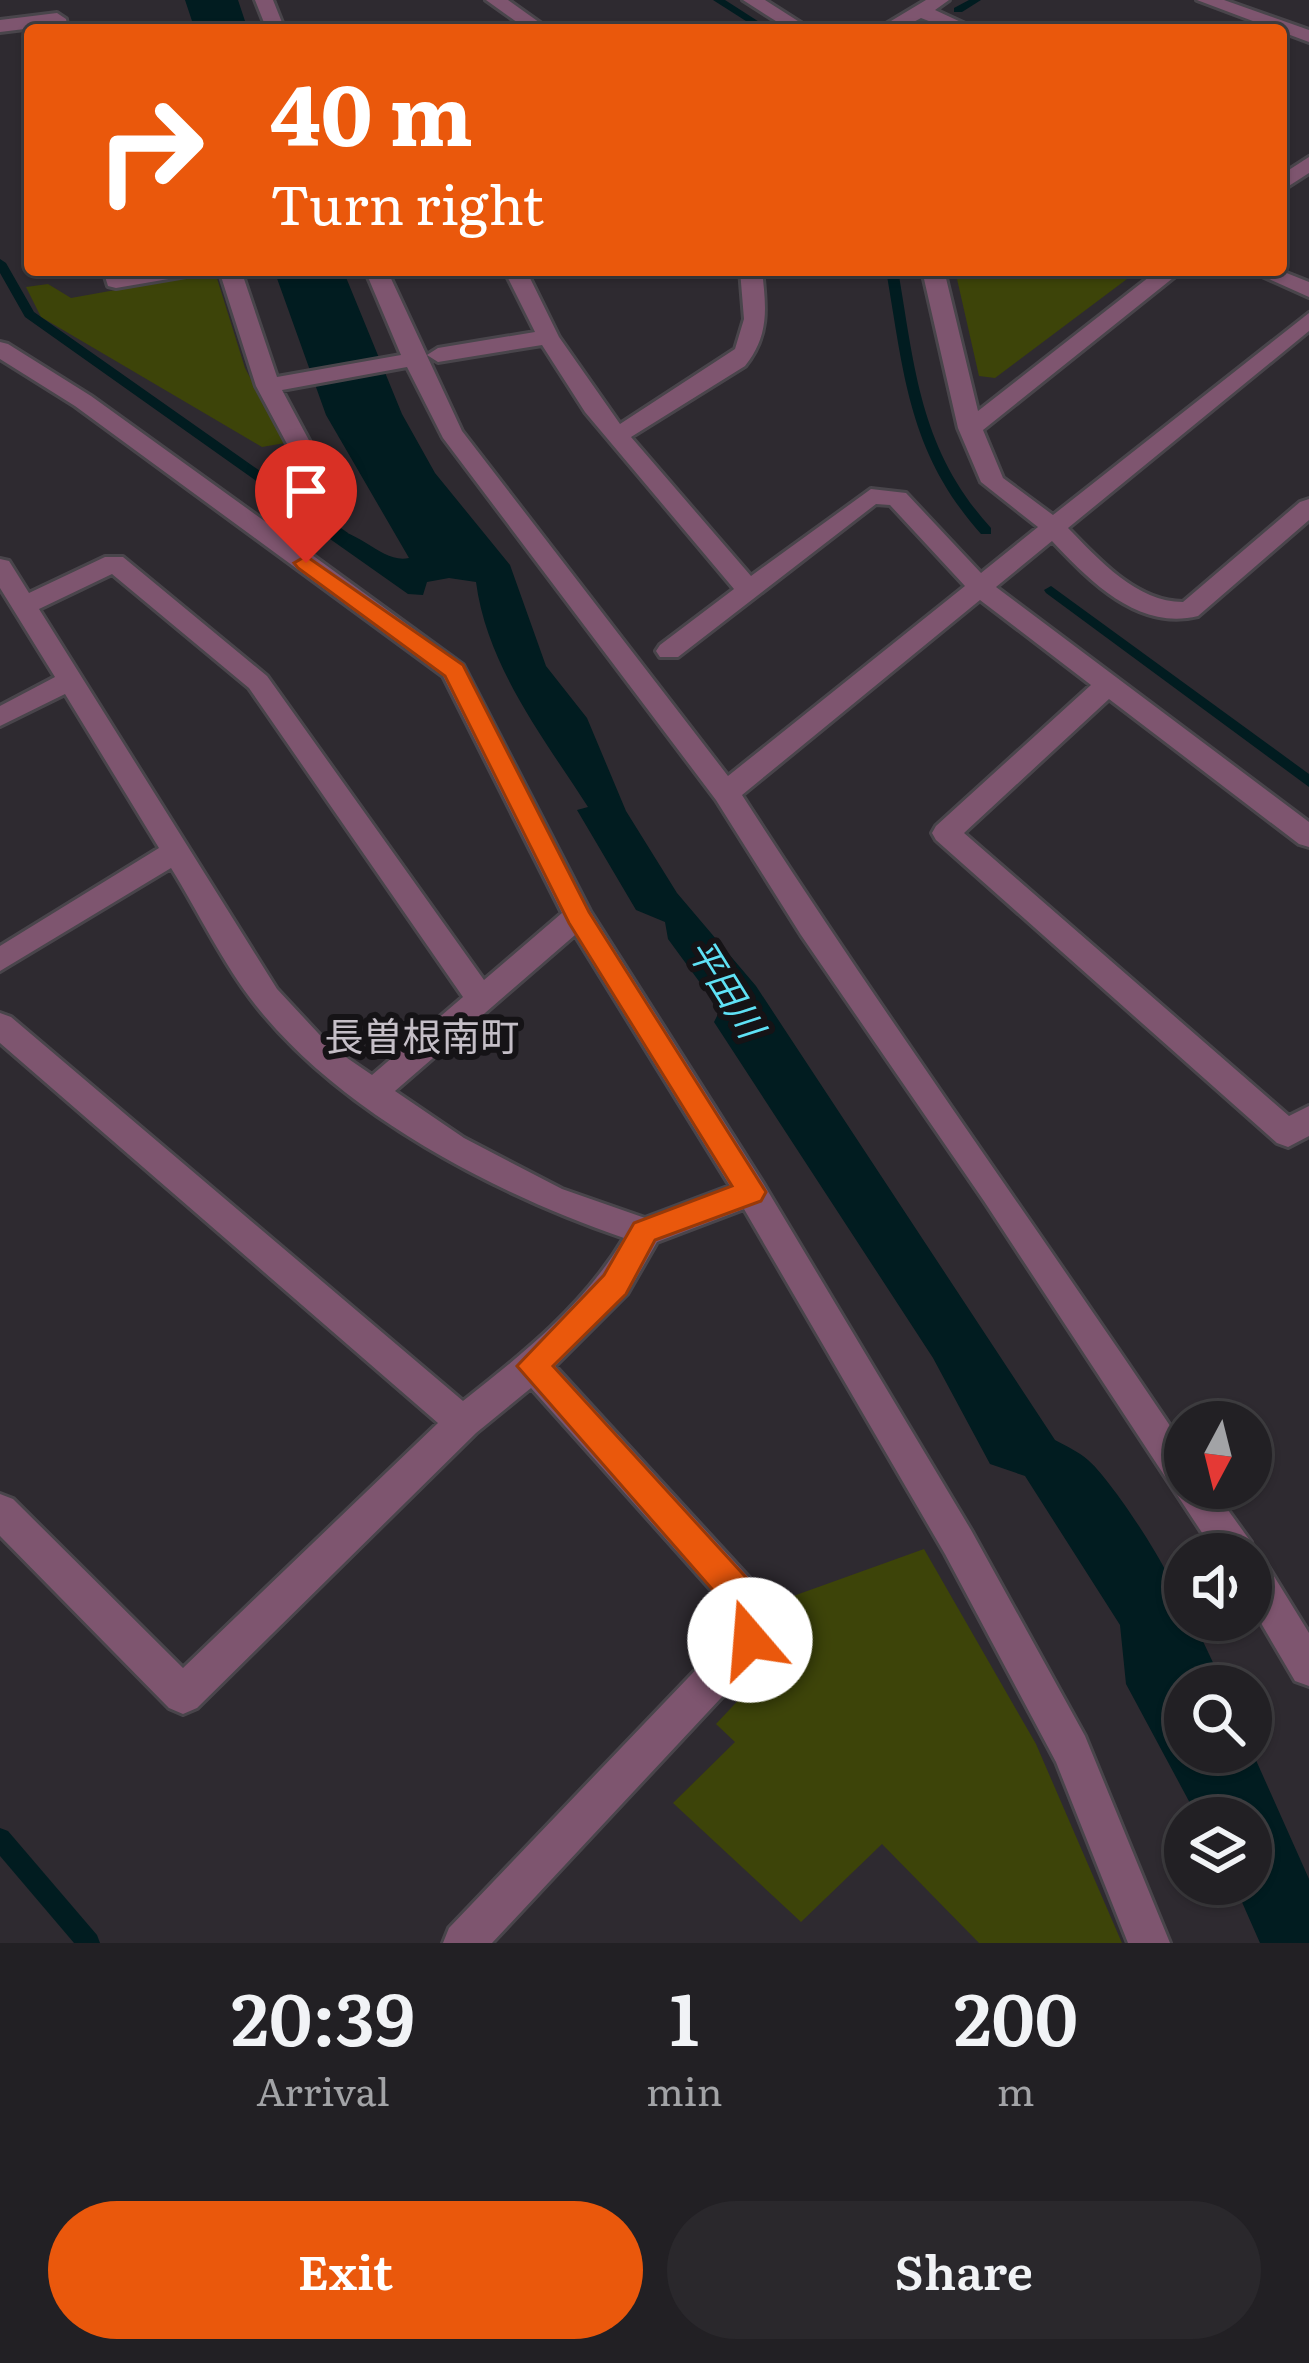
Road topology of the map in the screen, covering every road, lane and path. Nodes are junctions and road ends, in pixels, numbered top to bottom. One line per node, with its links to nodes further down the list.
1 (752, 0): 8 (street)
2 (940, 0): 5 (street)
3 (1207, 0): 11 (street)
4 (501, 1): 7 (street)
5 (920, 11): 9 (street); 10 (street)
6 (56, 16): 12 (street)
7 (533, 24)
8 (792, 24)
9 (896, 24)
10 (954, 24)
11 (1275, 24)
12 (0, 26)
13 (115, 276): 14 (street)
14 (148, 276)
15 (233, 276): 27 (street)
16 (379, 276): 26 (street)
17 (518, 276): 24 (street)
18 (751, 276): 29 (street)
19 (934, 276): 28 (street)
20 (1164, 276): 28 (street)
21 (1275, 276): 22 (street)
22 (1309, 290)
23 (1309, 320): 31 (street)
24 (548, 337): 26 (street); 29 (street)
25 (0, 349): 32 (street)
26 (418, 358): 27 (street); 41 (street)
27 (278, 384): 32 (street)
28 (970, 428): 31 (street)
29 (620, 434): 35 (street)
30 (1309, 507): 31 (street)
31 (1053, 527): 34 (street)
32 (278, 531): 44 (street)
33 (0, 567): 36 (street)
34 (980, 587): 35 (street); 39 (street); 41 (street)
35 (749, 590): 37 (street)
36 (26, 605): 38 (street); 46 (street)
37 (668, 651)
38 (71, 680): 40 (street); 43 (street)
39 (1109, 684): 42 (street); 49 (street)
40 (0, 717)
41 (726, 793): 54 (street)
42 (1309, 837)
43 (178, 850): 45 (street); 48 (street)
44 (578, 916): 46 (street); 50 (street)
45 (0, 960)
46 (482, 1001): 48 (street)
47 (0, 1025): 53 (street)
48 (372, 1093): 51 (street)
49 (1309, 1119)
50 (751, 1192): 51 (street); 59 (street)
51 (645, 1232): 52 (street)
52 (533, 1366): 53 (street); 58 (street)
53 (464, 1422): 55 (street)
54 (1164, 1447)
55 (0, 1511)
56 (1272, 1607): 57 (street)
57 (1309, 1668)
58 (477, 1938)
59 (1149, 1943)

